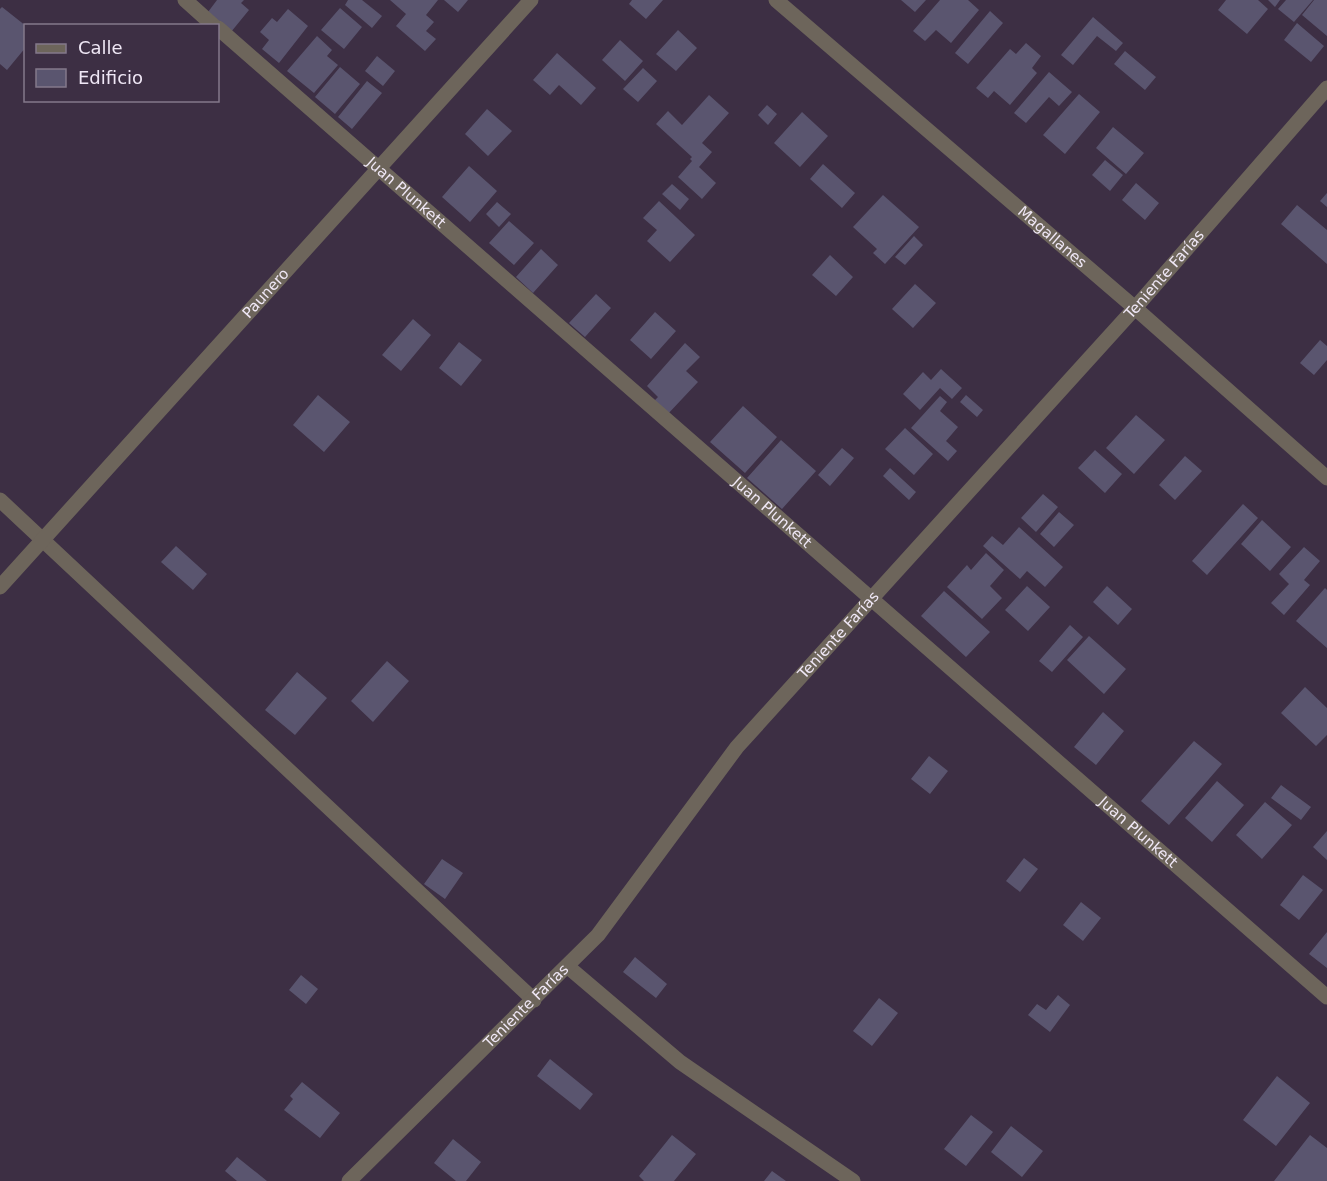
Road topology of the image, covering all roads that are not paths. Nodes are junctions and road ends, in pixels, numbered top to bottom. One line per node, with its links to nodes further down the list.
1 (185, 0): 4 (street, Juan Plunkett)
2 (531, 0): 7 (street, Paunero)
3 (776, 0): 8 (street, Magallanes)
4 (213, 24)
5 (219, 30): 7 (street, Juan Plunkett)
6 (1327, 88): 8 (street, Teniente Farías)
7 (378, 168): 11 (street, Paunero); 13 (street, Juan Plunkett)
8 (1135, 308): 9 (street, Magallanes); 13 (street, Teniente Farías)
9 (1327, 478)
10 (0, 500): 11 (street)
11 (42, 540): 12 (street, Paunero); 16 (street)
12 (0, 587)
13 (872, 600): 14 (street, Teniente Farías); 15 (street, Juan Plunkett)
14 (567, 966): 16 (street, Teniente Farías); 18 (street)
15 (1327, 997)
16 (534, 1000): 17 (street, Teniente Farías)
17 (349, 1181)
18 (853, 1181)

